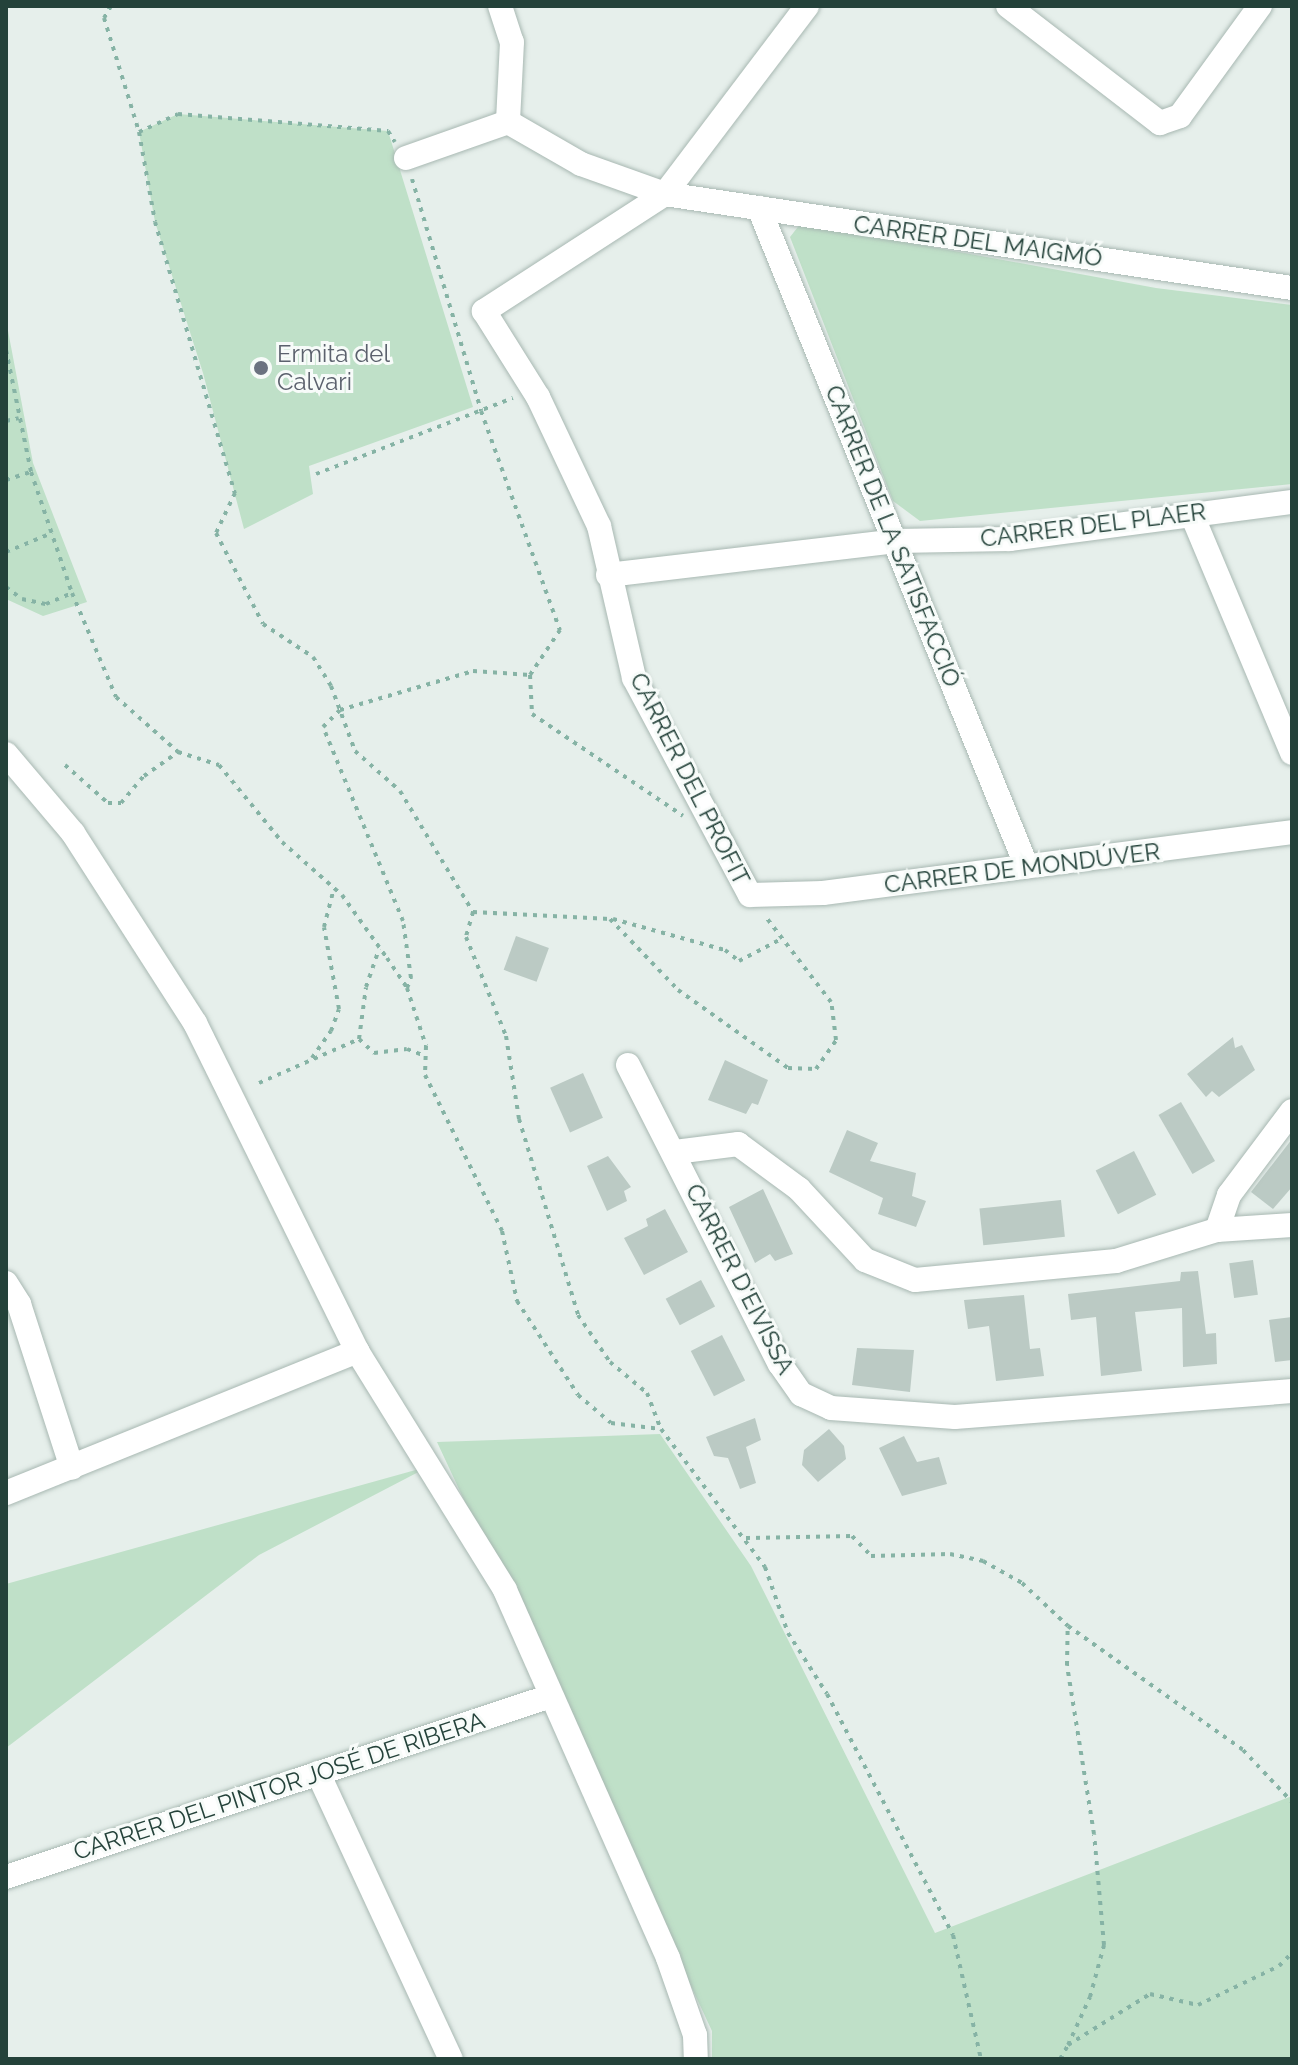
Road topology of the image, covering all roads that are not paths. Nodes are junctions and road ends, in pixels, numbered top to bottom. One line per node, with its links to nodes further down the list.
1 (500, 6): 5 (street)
2 (807, 6): 7 (street)
3 (1008, 6): 4 (street)
4 (1260, 6)
5 (508, 122): 6 (street); 7 (street, CARRER DEL MAIGMÓ)
6 (406, 158)
7 (665, 194): 8 (street, CARRER DEL MAIGMÓ); 13 (street, CARRER DEL PROFIT)
8 (759, 208): 9 (street, CARRER DEL MAIGMÓ); 12 (street, CARRER DE LA SATISFACCIÓ)
9 (1292, 288)
10 (1292, 502): 11 (street, CARRER DEL PLAER)
11 (1192, 515): 12 (street, CARRER DEL PLAER); 14 (street)
12 (896, 541): 13 (street, CARRER DEL PLAER); 17 (street, CARRER DE LA SATISFACCIÓ)
13 (608, 575): 18 (street, CARRER DEL PROFIT)
14 (1292, 753)
15 (6, 754): 25 (street)
16 (1292, 832): 17 (street, CARRER DE MONDÚVER)
17 (1026, 865): 18 (street, CARRER DE MONDÚVER)
18 (750, 895)
19 (628, 1065): 21 (street, CARRER D'EIVISSA)
20 (1292, 1111): 23 (street)
21 (675, 1152): 23 (street); 26 (street, CARRER D'EIVISSA)
22 (1292, 1225): 23 (street)
23 (1217, 1230)
24 (6, 1283): 27 (street)
25 (357, 1351): 27 (street); 29 (street)
26 (1292, 1391)
27 (72, 1468): 28 (street)
28 (6, 1493)
29 (551, 1696): 30 (street, CARRER DEL PINTOR JOSÉ DE RIBERA); 33 (street)
30 (318, 1773): 31 (street, CARRER DEL PINTOR JOSÉ DE RIBERA); 32 (street)
31 (6, 1877)
32 (451, 2059)
33 (696, 2059)

